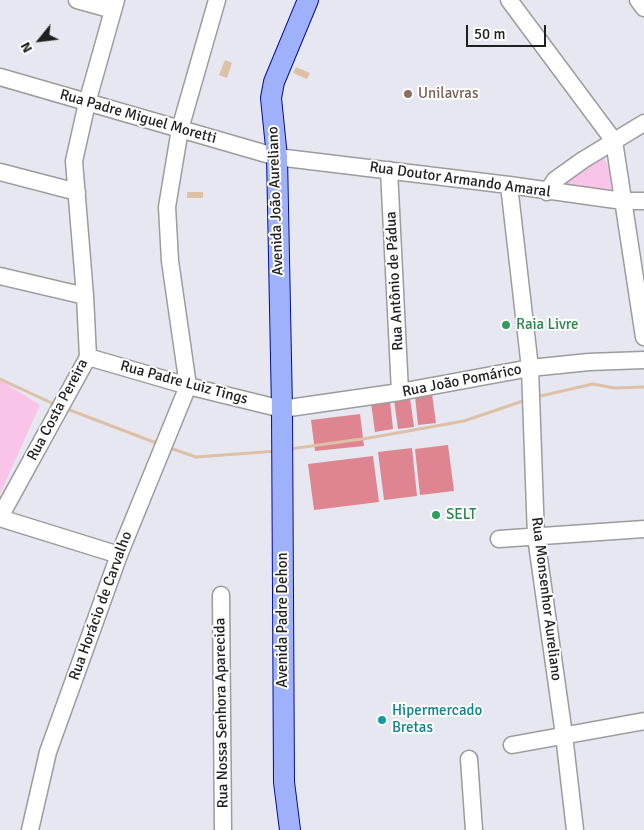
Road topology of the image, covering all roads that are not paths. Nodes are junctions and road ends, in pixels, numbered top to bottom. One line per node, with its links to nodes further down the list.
1 (77, 0): 6 (street)
2 (217, 0): 11 (street)
3 (308, 0): 13 (main road, Avenida João Aureliano)
4 (509, 0): 12 (street)
5 (638, 0): 7 (street)
6 (115, 5): 9 (street, Rua Costa Pereira)
7 (644, 8)
8 (0, 77): 9 (street, Rua Padre Miguel Moretti)
9 (87, 103): 11 (street, Rua Padre Miguel Moretti); 17 (street, Rua Costa Pereira)
10 (644, 122): 12 (street)
11 (180, 129): 13 (street, Rua Padre Miguel Moretti); 27 (street)
12 (614, 141): 18 (street); 19 (street)
13 (277, 157): 14 (street, Rua Doutor Armando Amaral); 29 (main road, Avenida João Aureliano)
14 (389, 170): 16 (street, Rua Doutor Armando Amaral); 28 (street, Rua Antônio de Pádua)
15 (0, 172): 17 (street)
16 (509, 185): 18 (street, Rua Doutor Armando Amaral); 26 (street, Rua Monsenhor Aureliano)
17 (77, 192): 22 (street, Rua Costa Pereira)
18 (547, 192): 19 (street, Rua Doutor Armando Amaral)
19 (623, 201): 20 (street, Rua Doutor Armando Amaral); 23 (street)
20 (644, 201)
21 (0, 276): 22 (street)
22 (85, 296): 24 (street, Rua Costa Pereira)
23 (644, 337)
24 (88, 356): 27 (street, Rua Padre Luiz Tings); 30 (street, Rua Costa Pereira)
25 (644, 360): 26 (street, Rua João Pomárico)
26 (530, 368): 28 (street, Rua João Pomárico); 32 (street, Rua Monsenhor Aureliano)
27 (188, 386): 29 (street, Rua Padre Luiz Tings); 34 (street, Rua Horácio de Carvalho)
28 (400, 392): 29 (street, Rua João Pomárico)
29 (282, 409): 42 (main road, Avenida Padre Dehon)
30 (0, 517): 34 (street)
31 (644, 529): 32 (street)
32 (536, 537): 33 (street); 37 (street, Rua Monsenhor Aureliano)
33 (499, 539)
34 (119, 555): 40 (street, Rua Horácio de Carvalho)
35 (221, 595): 41 (street, Rua Nossa Senhora Aparecida)
36 (644, 721): 37 (street)
37 (564, 735): 38 (street); 44 (street, Rua Monsenhor Aureliano)
38 (512, 745)
39 (469, 760): 43 (street)
40 (30, 830)
41 (224, 830)
42 (290, 830)
43 (474, 830)
44 (575, 830)

